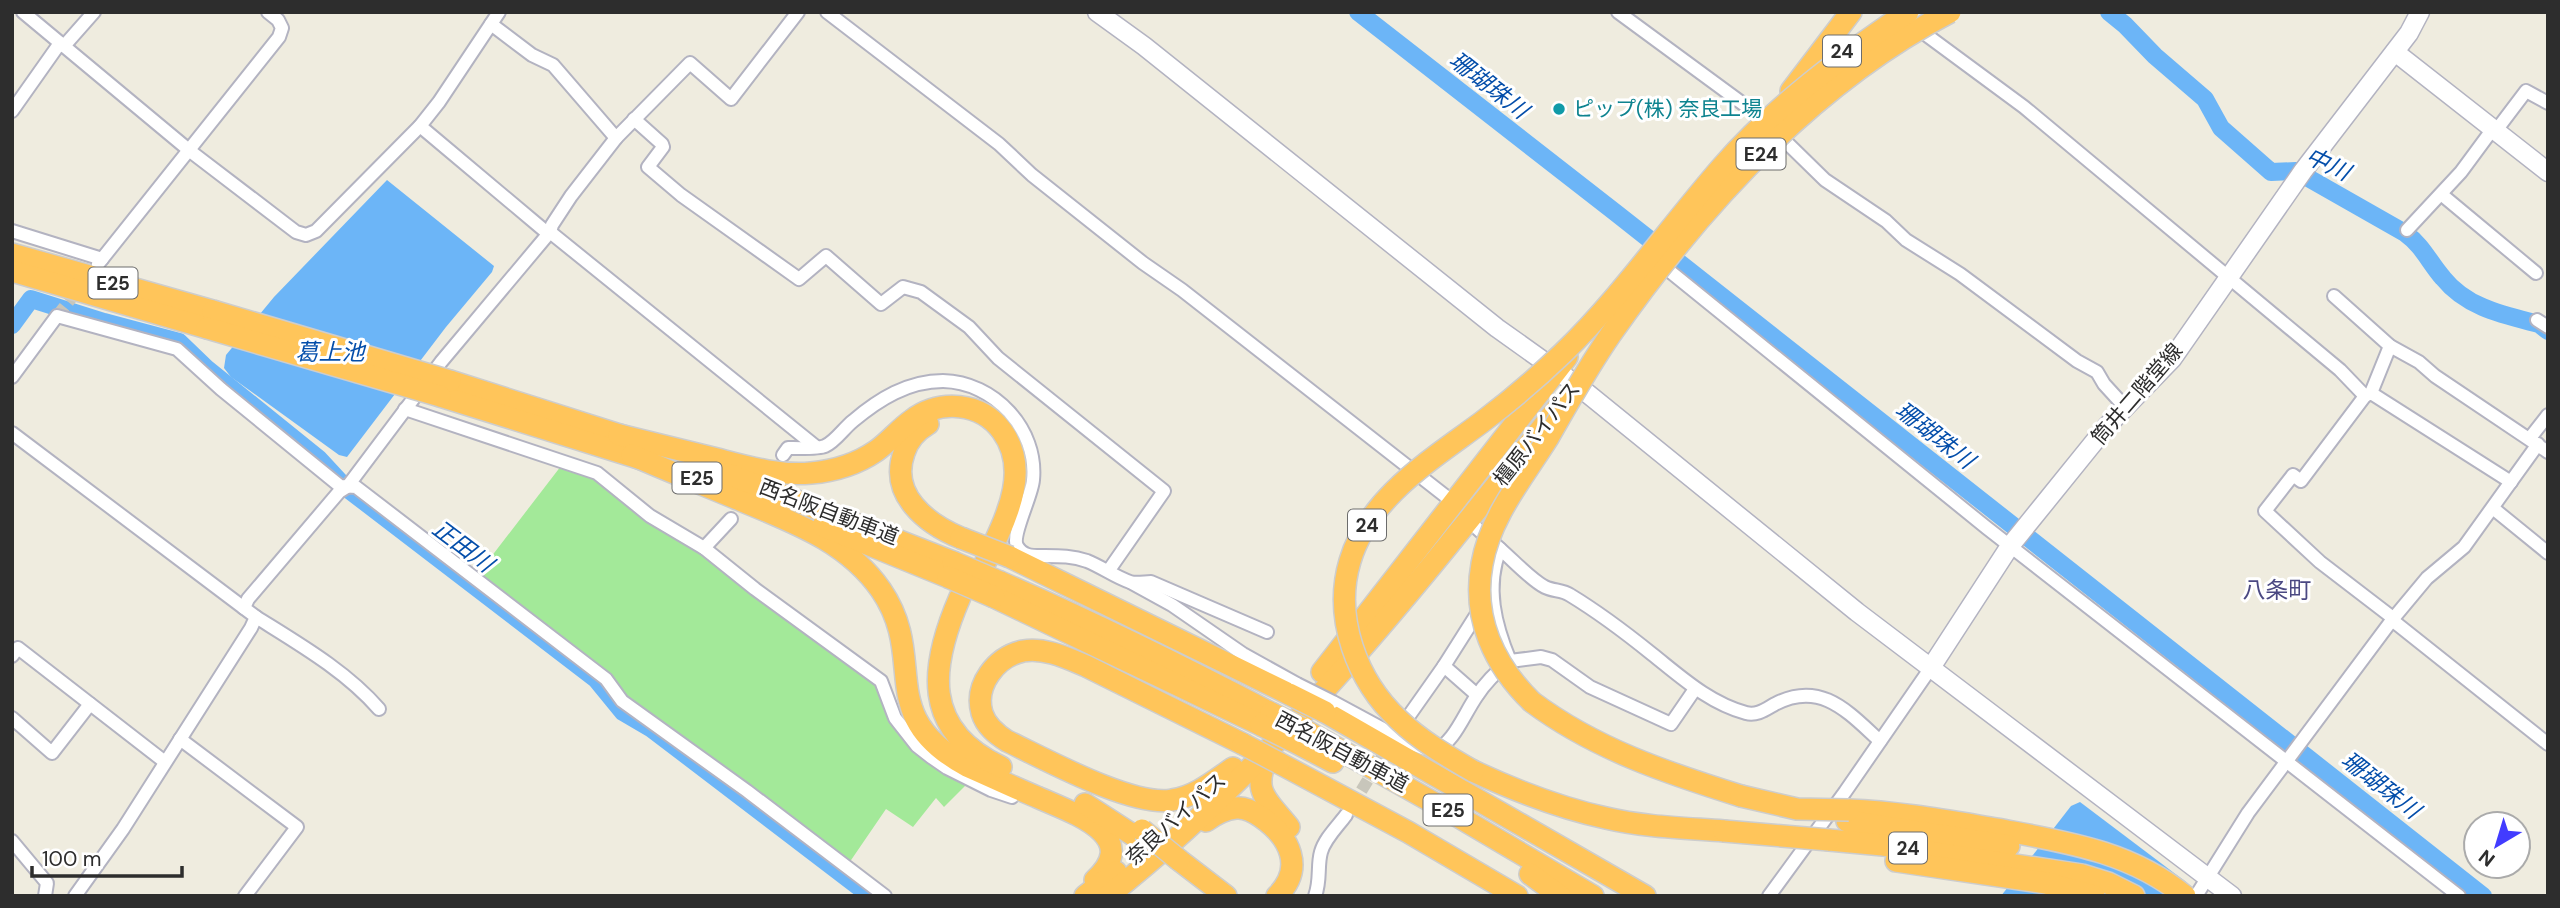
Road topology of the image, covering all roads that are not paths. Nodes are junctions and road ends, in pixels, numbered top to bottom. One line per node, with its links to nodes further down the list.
1 (23, 12): 16 (street)
2 (94, 12): 16 (street)
3 (268, 12): 27 (street)
4 (499, 12): 15 (street)
5 (798, 12): 21 (street)
6 (827, 12): 58 (street)
7 (1097, 12): 42 (main road)
8 (1618, 12): 22 (street)
9 (1851, 12): 18 (highway, 24)
10 (1894, 12): 14 (highway, 24); 18 (highway, 橿原バイパス / 24)
11 (1939, 12): 14 (highway, 橿原バイパス / 24)
12 (1950, 12): 99 (highway, E24, bridge)
13 (2420, 12): 17 (main road, 筒井二階堂線)
14 (1911, 19): 25 (highway, 橿原バイパス / 24); 37 (street); 40 (highway, E24, bridge)
15 (491, 23): 23 (street); 26 (street)
16 (62, 45): 20 (street); 27 (street)
17 (2395, 52): 24 (main road); 37 (main road, 筒井二階堂線)
18 (1791, 90): 22 (highway, 橿原バイパス / 24)
19 (2548, 103): 24 (street)
20 (12, 111)
21 (635, 118): 26 (street); 67 (street)
22 (1762, 120): 42 (highway, 橿原バイパス / 24, bridge)
23 (420, 126): 27 (street); 32 (street)
24 (2493, 131): 28 (main road); 29 (street)
25 (1779, 135): 34 (highway, 橿原バイパス / 24); 47 (street)
26 (616, 138): 32 (street)
27 (190, 151): 31 (street)
28 (2548, 172)
29 (2441, 194): 30 (street); 36 (street)
30 (2407, 230)
31 (12, 231)
32 (550, 232): 48 (street); 53 (street)
33 (12, 254): 39 (highway, 西名阪自動車道 / E25)
34 (1668, 268): 44 (highway, 橿原バイパス / 24); 62 (street)
35 (12, 271): 39 (highway, 西名阪自動車道 / E25)
36 (2536, 273)
37 (2229, 277): 46 (street); 47 (main road, 筒井二階堂線)
38 (2334, 296): 41 (street)
39 (210, 320): 45 (highway, 西名阪自動車道 / E25, bridge)
40 (1593, 322): 99 (highway, 24, bridge)
41 (2390, 346): 46 (street); 52 (street)
42 (1556, 372): 44 (main road); 58 (highway, 橿原バイパス / 24)
43 (12, 377): 57 (street)
44 (1577, 384): 61 (highway, 橿原バイパス / 24); 78 (main road)
45 (445, 388): 51 (highway, 西名阪自動車道 / E25); 54 (highway, 西名阪自動車道 / E25)
46 (2368, 394): 56 (street); 73 (street)
47 (2125, 407): 62 (main road, 筒井二階堂線)
48 (405, 408): 57 (street); 63 (street)
49 (2548, 415): 52 (street)
50 (12, 433): 71 (street)
51 (619, 435): 66 (highway, 西名阪自動車道 / E25); 79 (highway, bridge)
52 (2539, 445): 56 (street)
53 (815, 446): 55 (street); 67 (street)
54 (632, 455): 66 (highway, 西名阪自動車道 / E25); 94 (highway)
55 (783, 455)
56 (2511, 482): 59 (street)
57 (347, 486): 71 (street); 108 (street)
58 (1453, 502): 93 (highway, 橿原バイパス / 24)
59 (2494, 509): 65 (street); 73 (street)
60 (732, 519): 63 (street)
61 (1469, 521): 64 (street); 89 (highway, 橿原バイパス / 24)
62 (2011, 545): 78 (main road, 筒井二階堂線); 91 (street)
63 (705, 548): 95 (street)
64 (1500, 549): 69 (street); 80 (street)
65 (2548, 553)
66 (951, 569): 89 (highway, 西名阪自動車道 / E25, bridge)
67 (1109, 570): 68 (street)
68 (1132, 582): 74 (street); 79 (street)
69 (1491, 591): 76 (street); 77 (street)
70 (965, 599): 94 (highway)
71 (244, 608): 72 (street)
72 (256, 617): 84 (street); 87 (street)
73 (2392, 619): 90 (street); 91 (street)
74 (1267, 632)
75 (12, 656): 82 (street)
76 (1510, 661): 80 (street); 81 (street)
77 (1444, 666): 81 (street); 86 (street)
78 (1930, 669): 88 (street); 103 (main road)
79 (1293, 689): 83 (highway, bridge)
80 (1696, 689): 88 (street)
81 (1477, 695): 83 (street)
82 (90, 704): 85 (street); 92 (street)
83 (1329, 707): 120 (highway)
84 (379, 709)
85 (12, 718)
86 (1399, 730)
87 (180, 739): 92 (street); 107 (street)
88 (1880, 741): 121 (street)
89 (1286, 744): 94 (highway, bridge); 101 (highway, 橿原バイパス / 24); 102 (highway, 西名阪自動車道 / E25); 114 (highway); 116 (highway); 119 (highway, 西名阪自動車道 / E25)
90 (2548, 744)
91 (2287, 760): 103 (street); 128 (street)
92 (165, 762): 106 (street)
93 (1233, 768): 96 (highway); 110 (highway, 奈良バイパス / 24)
94 (1041, 778): 96 (highway); 96 (highway); 96 (highway)
95 (1012, 797)
96 (1090, 800): 100 (highway); 109 (highway)
97 (1346, 815): 115 (street)
98 (12, 841): 105 (street)
99 (1991, 852): 122 (highway); 123 (highway); 124 (highway); 125 (highway)
100 (1175, 862): 111 (highway); 112 (highway)
101 (1142, 869): 104 (highway, 奈良バイパス / 24); 113 (highway)
102 (1530, 874): 117 (highway); 118 (highway, 西名阪自動車道 / E25)
103 (2209, 878): 126 (street); 127 (main road)
104 (1113, 894)
105 (45, 896)
106 (75, 896)
107 (245, 896)
108 (885, 896)
109 (1074, 896)
110 (1085, 896)
111 (1208, 896)
112 (1226, 896)
113 (1277, 896)
114 (1294, 896)
115 (1315, 896)
116 (1517, 896)
117 (1560, 896)
118 (1566, 896)
119 (1593, 896)
120 (1645, 896)
121 (1769, 896)
122 (2094, 896)
123 (2134, 896)
124 (2162, 896)
125 (2185, 896)
126 (2196, 896)
127 (2232, 896)
128 (2459, 896)

